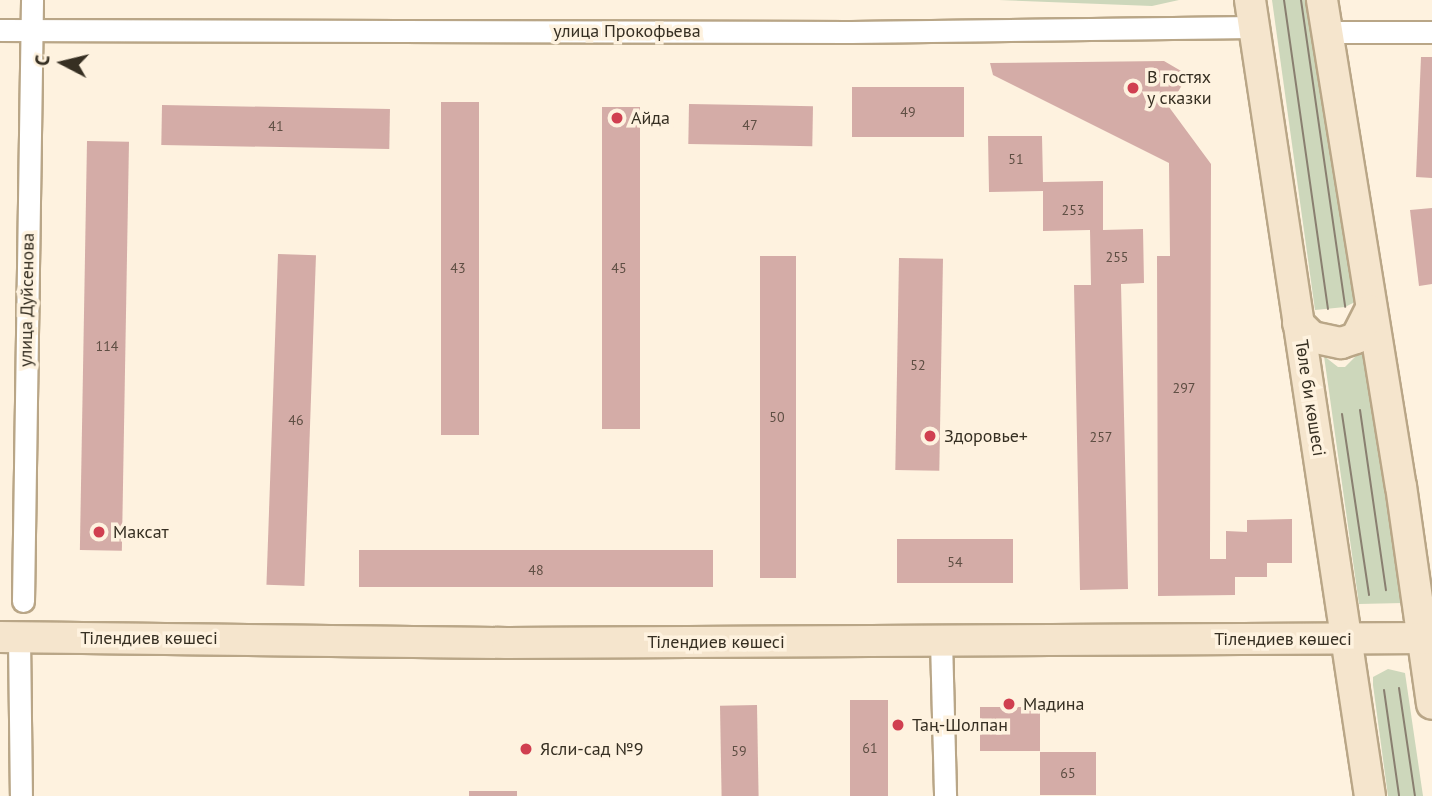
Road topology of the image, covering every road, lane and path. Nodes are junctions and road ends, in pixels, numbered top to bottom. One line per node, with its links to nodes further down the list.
1 (32, 0): 5 (street, улица Дуйсенова)
2 (1322, 0): 6 (main road)
3 (1252, 14): 5 (street, улица Прокофьева); 9 (main road, Төле би көшесі)
4 (0, 30): 5 (street, улица Прокофьева)
5 (31, 30): 10 (street, улица Дуйсенова)
6 (1327, 32): 7 (street); 8 (main road)
7 (1432, 32)
8 (1370, 310): 9 (main road); 12 (main road)
9 (1298, 323): 14 (main road, Төле би көшесі)
10 (23, 601)
11 (9, 637): 13 (main road, Тілендиев көшесі); 16 (street)
12 (1428, 638): 14 (main road, Тілендиев көшесі); 15 (main road)
13 (941, 640): 14 (main road, Тілендиев көшесі); 17 (street)
14 (1348, 640): 18 (main road, Төле би көшесі)
15 (1432, 704)
16 (21, 796)
17 (945, 796)
18 (1370, 796)

